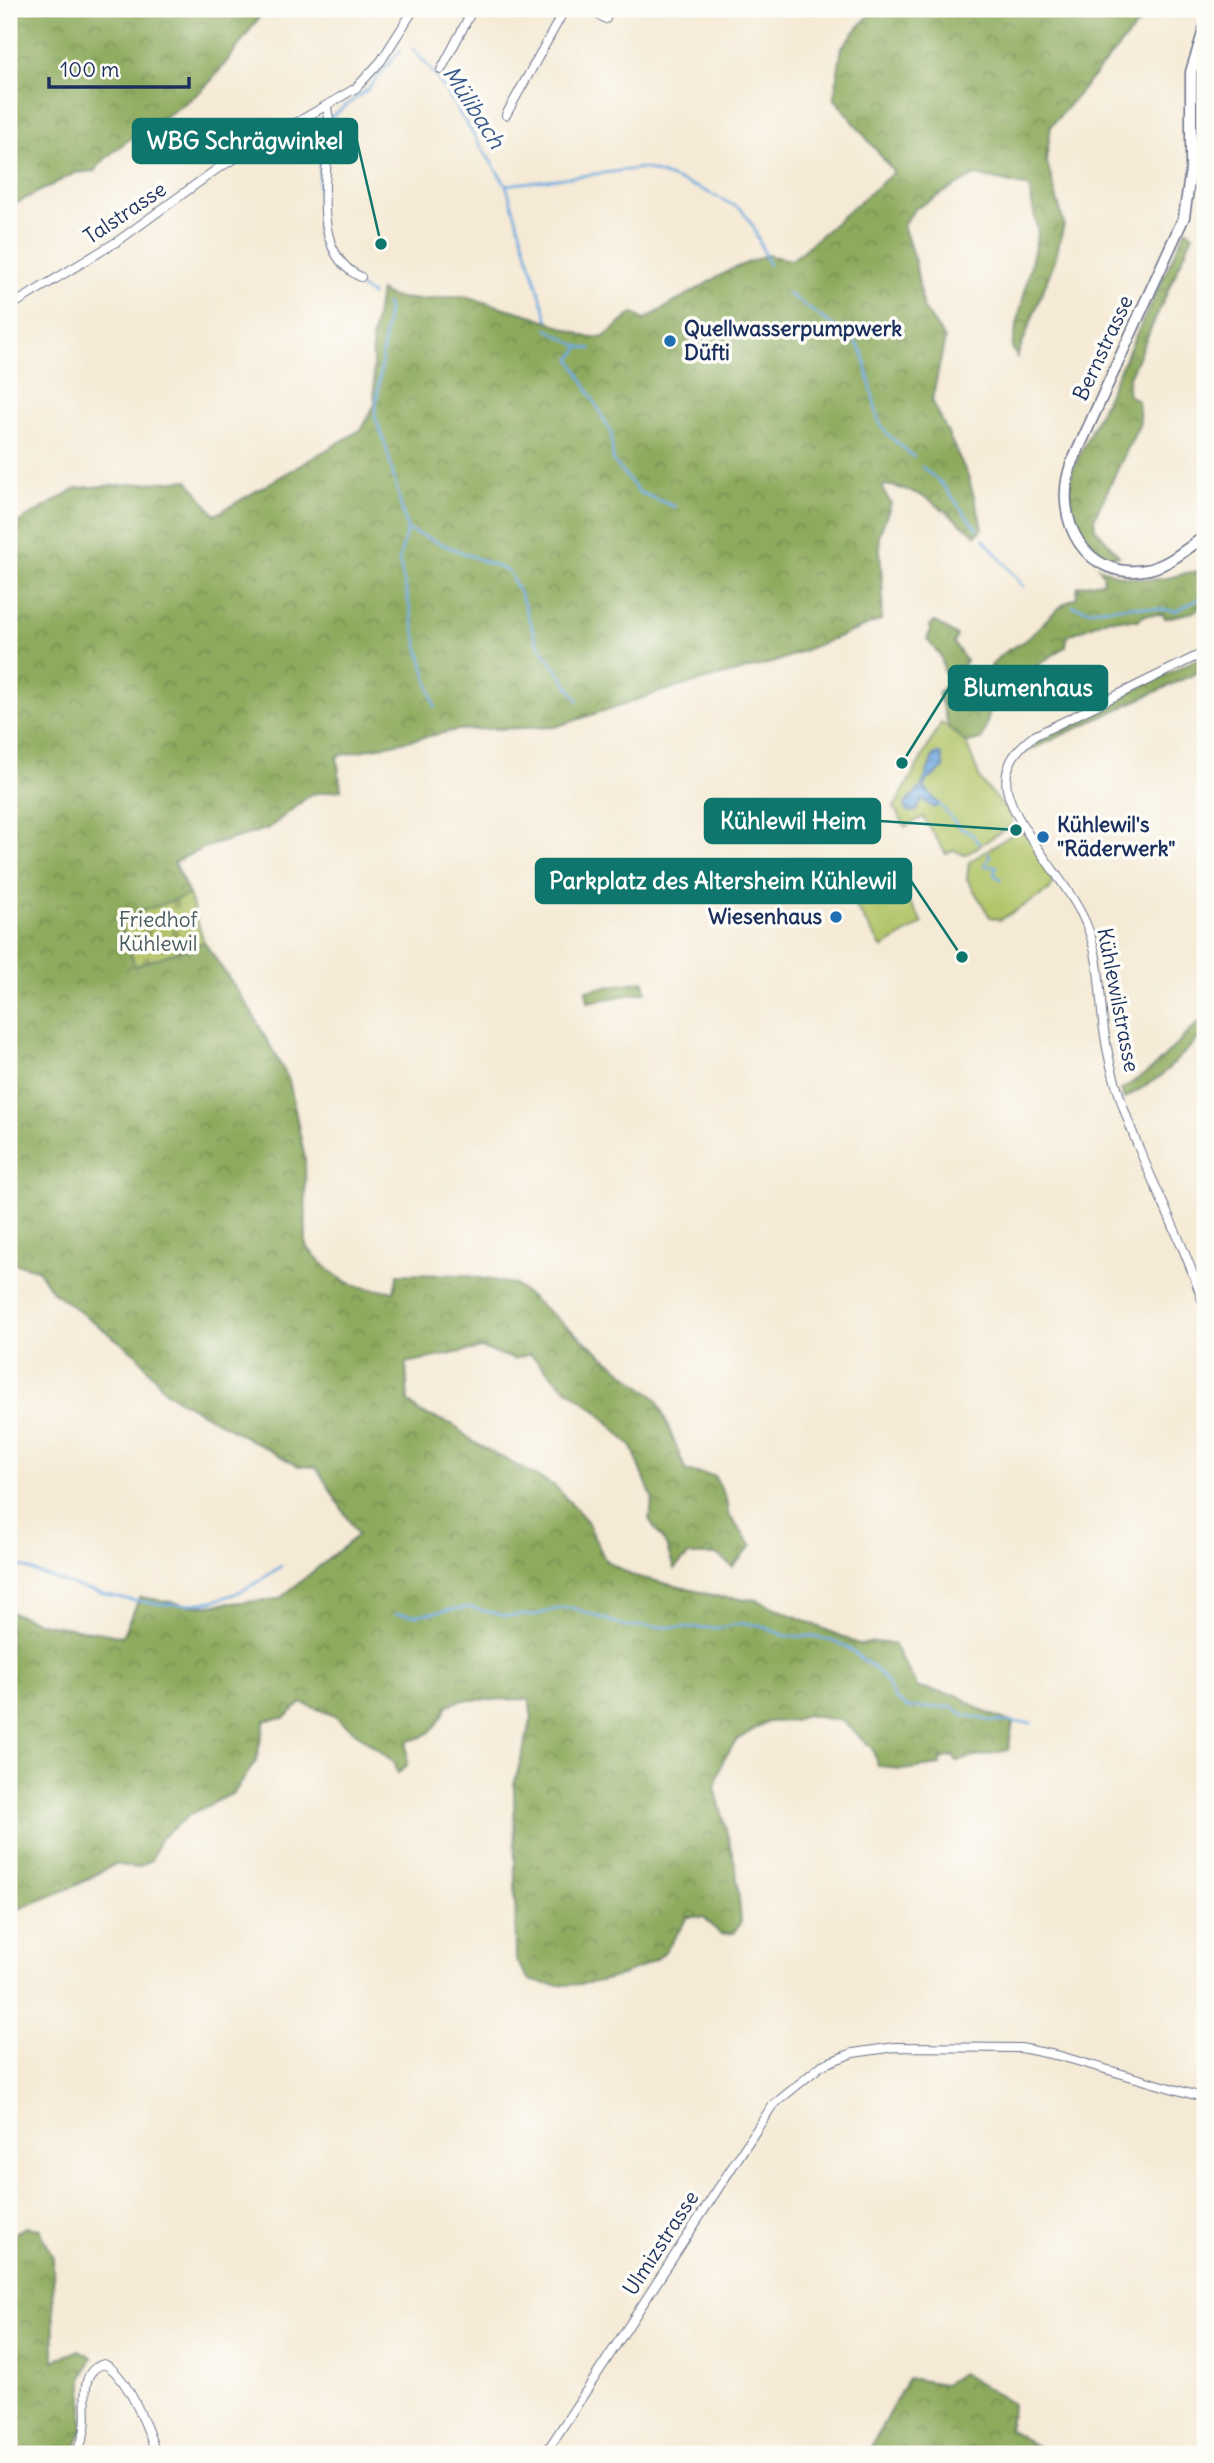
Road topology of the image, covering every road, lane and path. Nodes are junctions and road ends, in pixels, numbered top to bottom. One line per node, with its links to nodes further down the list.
1 (414, 9): 8 (street, Talstrasse)
2 (473, 9): 7 (street)
3 (565, 9): 9 (street)
4 (589, 9): 5 (street)
5 (606, 19)
6 (1205, 27): 12 (street, Bernstrasse)
7 (441, 70)
8 (329, 115): 10 (street); 11 (street, Talstrasse)
9 (506, 115)
10 (361, 277)
11 (9, 307)
12 (1205, 536)
13 (1205, 652): 14 (street, Kühlewilstrasse)
14 (1205, 1309)
15 (1205, 2098): 18 (street, Ulmizstrasse)
16 (75, 2454): 17 (street)
17 (156, 2454)
18 (545, 2454)

